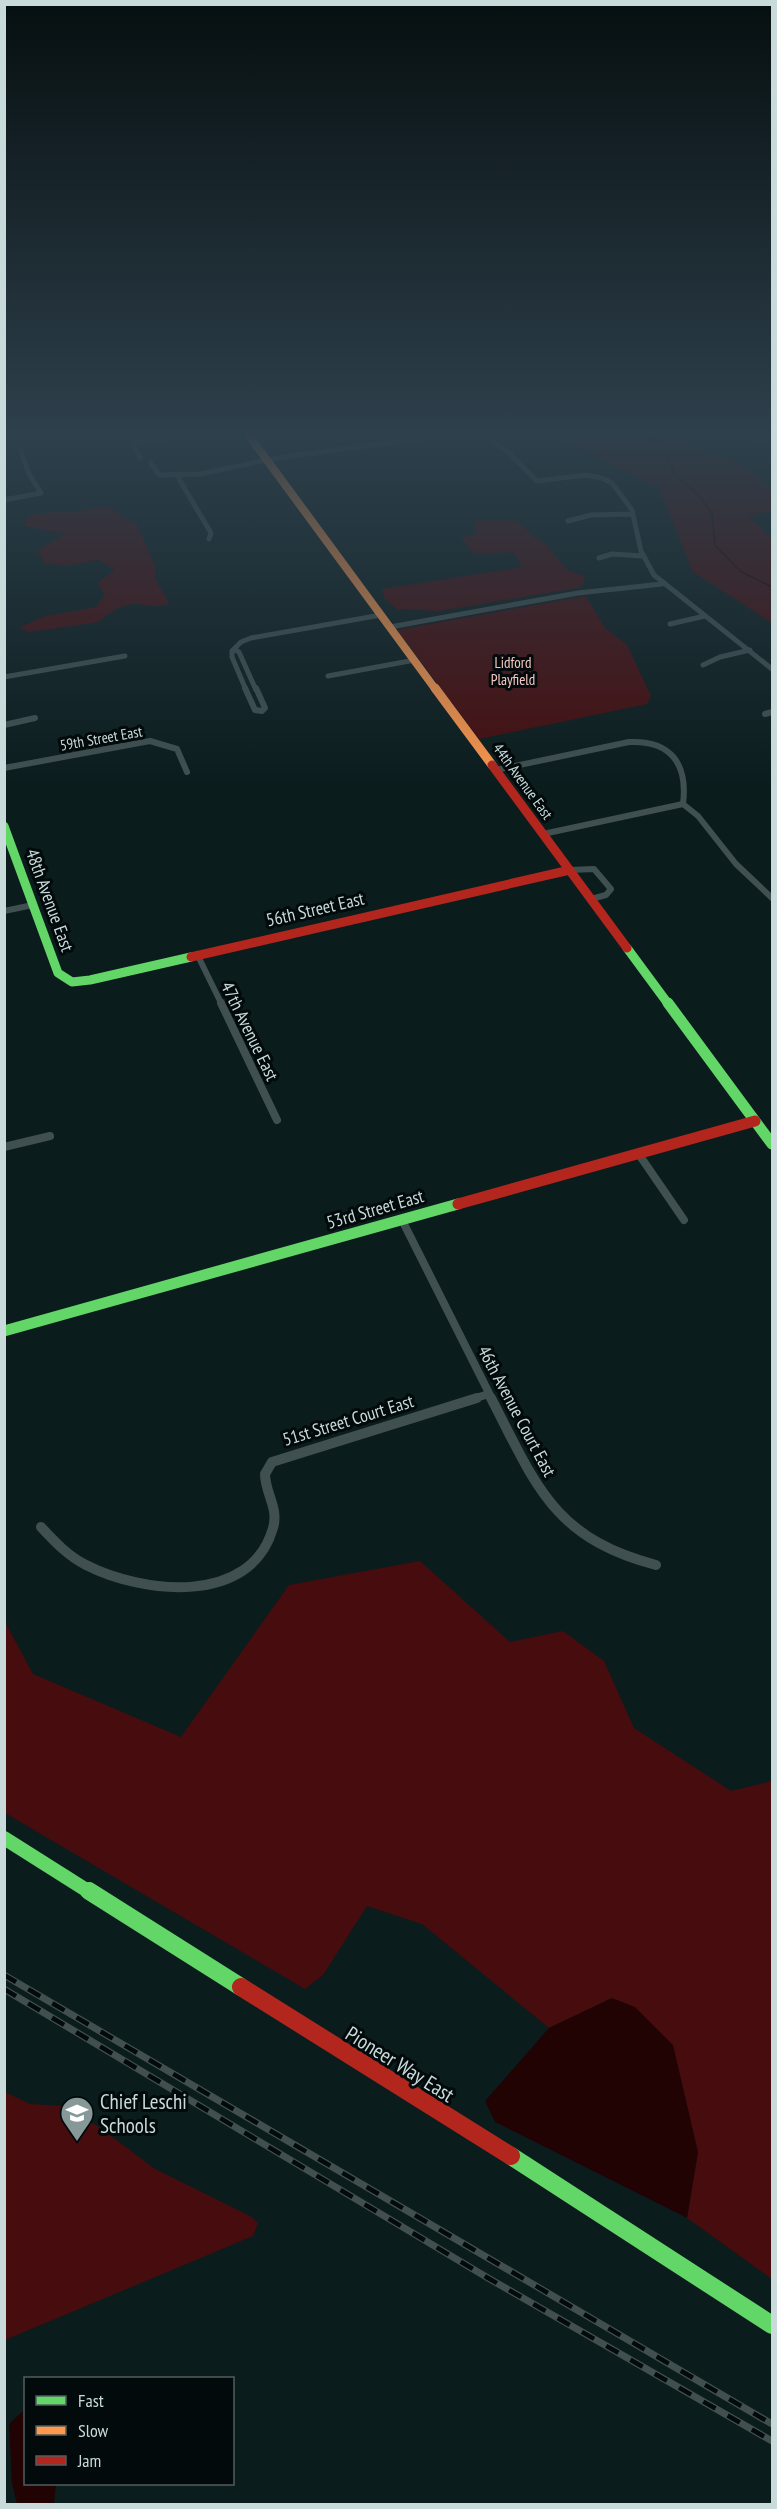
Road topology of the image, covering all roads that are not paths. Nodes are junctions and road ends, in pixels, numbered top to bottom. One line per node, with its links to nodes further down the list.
1 (336, 554): 7 (street, 44th Avenue East)
2 (612, 554): 5 (street)
3 (613, 554): 4 (street)
4 (643, 556): 6 (street)
5 (599, 558)
6 (662, 584): 8 (street); 10 (street)
7 (381, 615): 10 (street, 44th Avenue East); 11 (street)
8 (705, 616): 9 (street); 12 (street)
9 (670, 624)
10 (390, 627): 14 (street, 44th Avenue East)
11 (235, 650): 11 (street)
12 (750, 650): 15 (street); 16 (street)
13 (125, 656): 18 (street)
14 (415, 660): 17 (street); 22 (street, 44th Avenue East)
15 (703, 665)
16 (772, 669)
17 (328, 676)
18 (4, 678)
19 (35, 718): 20 (street)
20 (4, 725)
21 (4, 768): 23 (street, 59th Street East)
22 (496, 770): 24 (street); 26 (street, 44th Avenue East)
23 (187, 772)
24 (683, 804): 26 (street); 28 (street)
25 (6, 833): 30 (street, 48th Avenue East)
26 (543, 834): 27 (street, 44th Avenue East)
27 (570, 870): 29 (street, 44th Avenue East); 29 (street); 32 (street, 56th Street East)
28 (772, 897)
29 (591, 899): 35 (street, 44th Avenue East)
30 (33, 905): 31 (street); 33 (street, 48th Avenue East)
31 (4, 911)
32 (197, 954): 33 (street, 56th Street East); 34 (street, 47th Avenue East)
33 (68, 980)
34 (276, 1120)
35 (755, 1120): 37 (street, 44th Avenue East); 39 (street, 53rd Street East)
36 (50, 1136): 38 (street)
37 (772, 1144)
38 (4, 1147)
39 (638, 1153): 40 (street, 53rd Street East); 41 (street)
40 (402, 1220): 42 (street, 53rd Street East); 43 (street, 46th Avenue Court East)
41 (684, 1220)
42 (4, 1331)
43 (489, 1394): 44 (street, 51st Street Court East); 45 (street, 46th Avenue Court East)
44 (41, 1527)
45 (656, 1565)
46 (4, 1838): 47 (street, Pioneer Way East)
47 (772, 2325)

